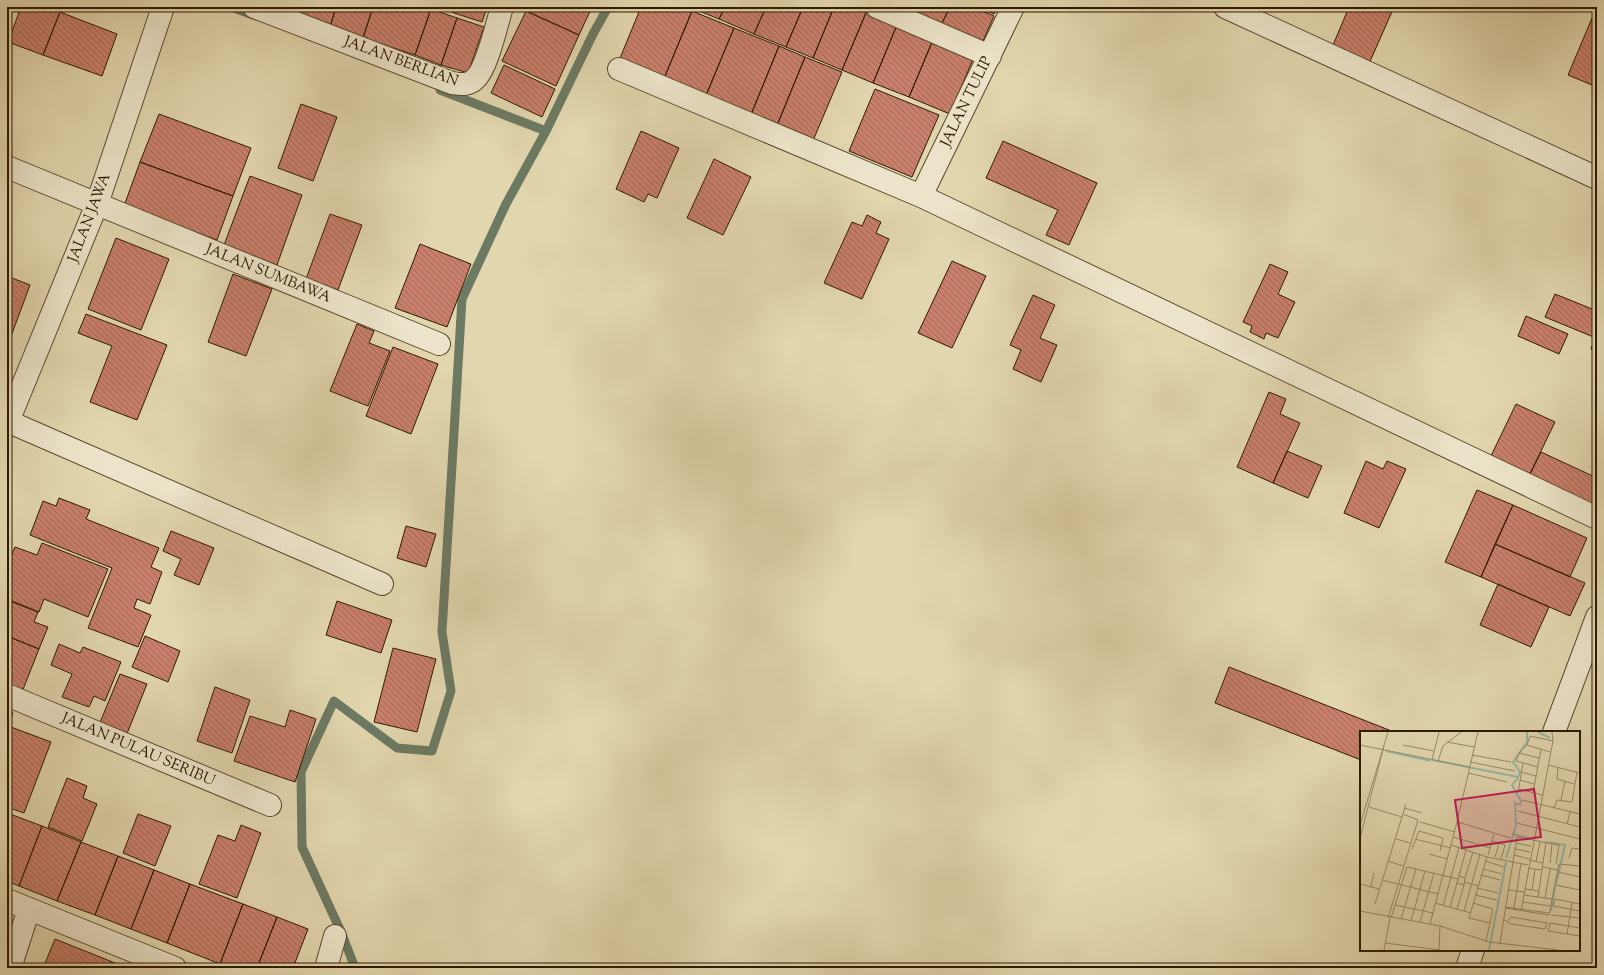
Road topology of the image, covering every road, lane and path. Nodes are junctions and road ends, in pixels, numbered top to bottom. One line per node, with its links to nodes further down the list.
1 (163, 7): 12 (street, JALAN JAWA)
2 (254, 7): 3 (street, JALAN BERLIAN)
3 (502, 7)
4 (877, 7): 7 (street)
5 (1013, 7): 7 (street, JALAN TULIP)
6 (1225, 7): 10 (street)
7 (990, 56): 11 (street, JALAN TULIP)
8 (619, 69): 11 (street)
9 (7, 167): 12 (street, JALAN SUMBAWA)
10 (1597, 178)
11 (921, 196): 15 (street)
12 (98, 204): 13 (street, JALAN SUMBAWA); 14 (street, JALAN JAWA)
13 (439, 344)
14 (7, 422): 16 (street)
15 (1597, 518)
16 (382, 584)
17 (1597, 617): 19 (street)
18 (7, 695): 20 (street, JALAN PULAU SERIBU)
19 (1554, 731)
20 (270, 805)
21 (7, 900): 22 (street)
22 (29, 909): 25 (street); 26 (street)
23 (335, 936): 27 (street)
24 (1473, 951): 28 (street)
25 (10, 968)
26 (175, 968)
27 (326, 968)
28 (1467, 968)

